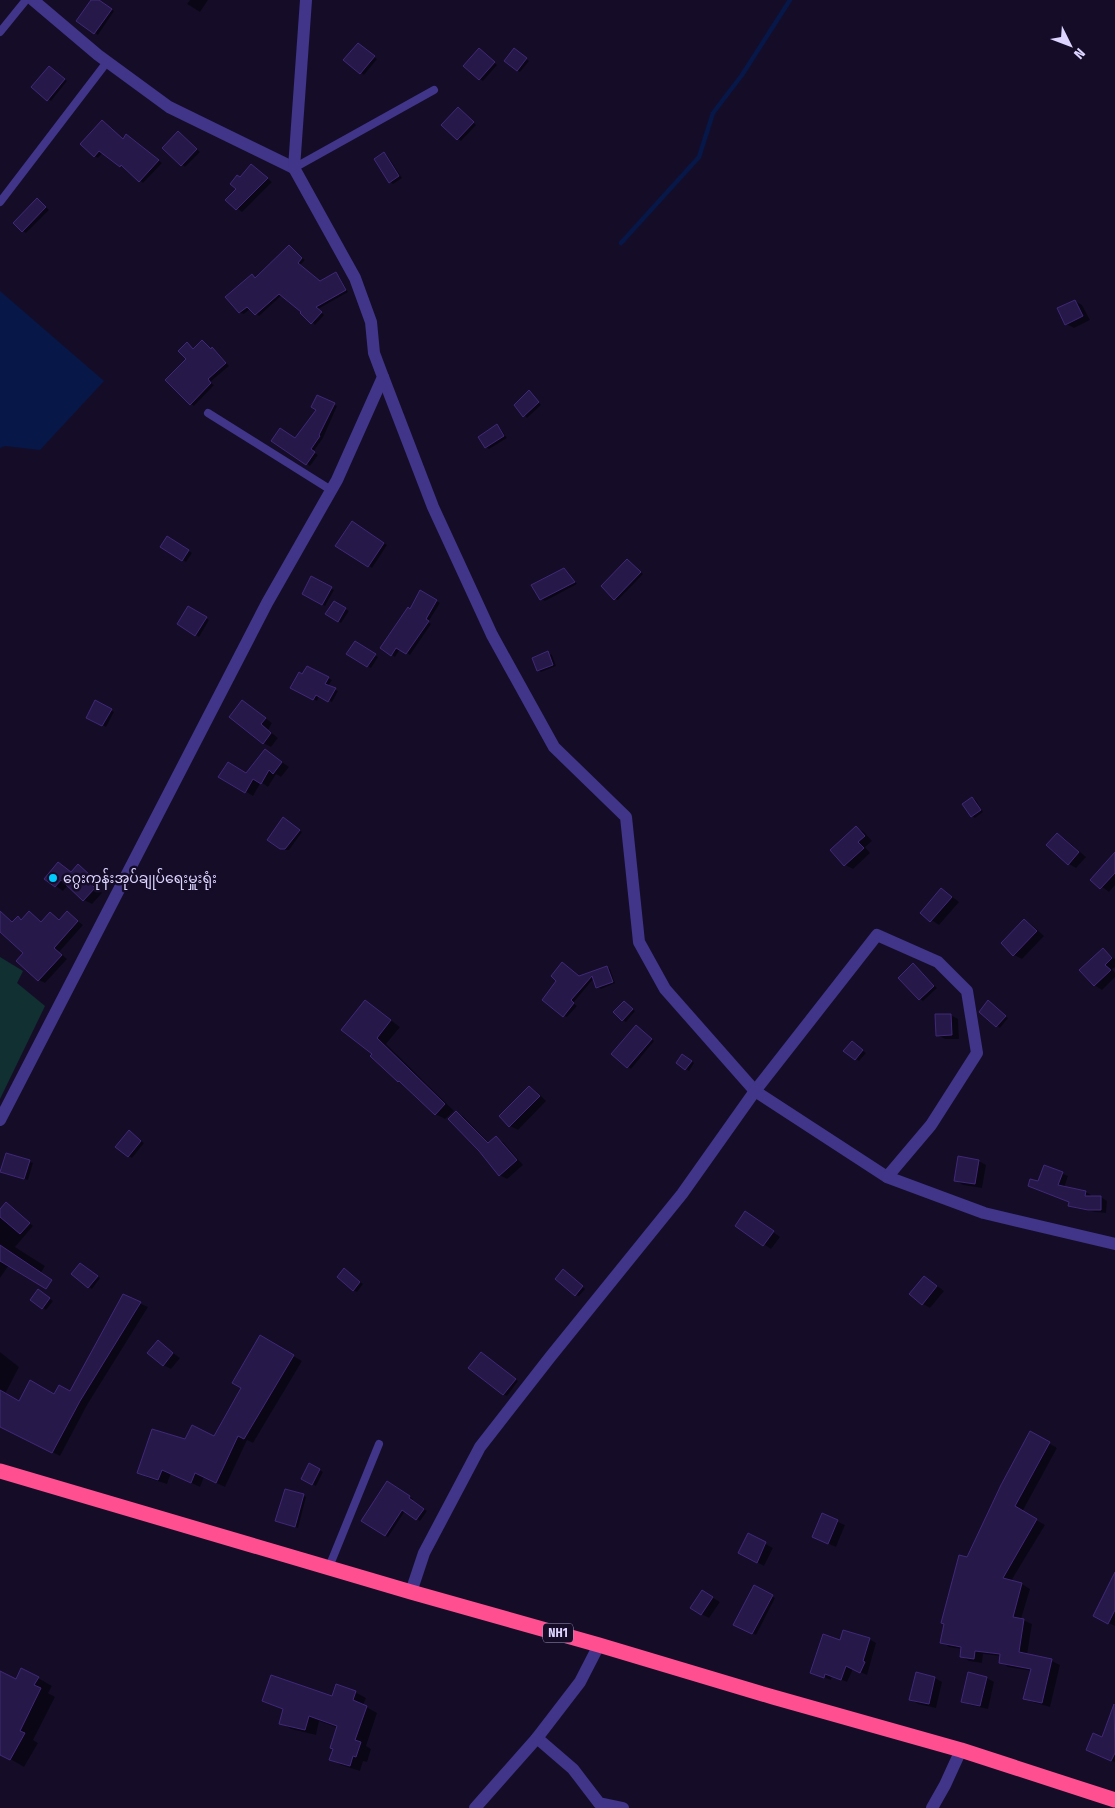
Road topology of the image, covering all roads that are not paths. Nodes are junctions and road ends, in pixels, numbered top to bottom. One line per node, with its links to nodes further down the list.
1 (26, 0): 4 (lane)
2 (33, 0): 5 (street)
3 (306, 0): 7 (street)
4 (0, 32)
5 (108, 62): 7 (street); 8 (lane)
6 (434, 90): 7 (lane)
7 (294, 168): 9 (street)
8 (0, 202)
9 (383, 376): 11 (street); 12 (street)
10 (208, 414): 11 (lane)
11 (330, 490): 13 (street)
12 (755, 1091): 14 (street); 14 (street); 19 (street)
13 (0, 1120)
14 (887, 1177): 15 (street)
15 (1115, 1244)
16 (378, 1444): 18 (lane)
17 (0, 1471): 18 (highway, NH1)
18 (329, 1567): 19 (highway, NH1)
19 (410, 1592): 20 (highway, NH1)
20 (599, 1644): 21 (street); 22 (highway, NH1)
21 (537, 1738): 24 (street); 25 (street)
22 (961, 1750): 23 (highway, NH1); 26 (street)
23 (1115, 1800)
24 (475, 1808)
25 (623, 1808)
26 (932, 1808)

